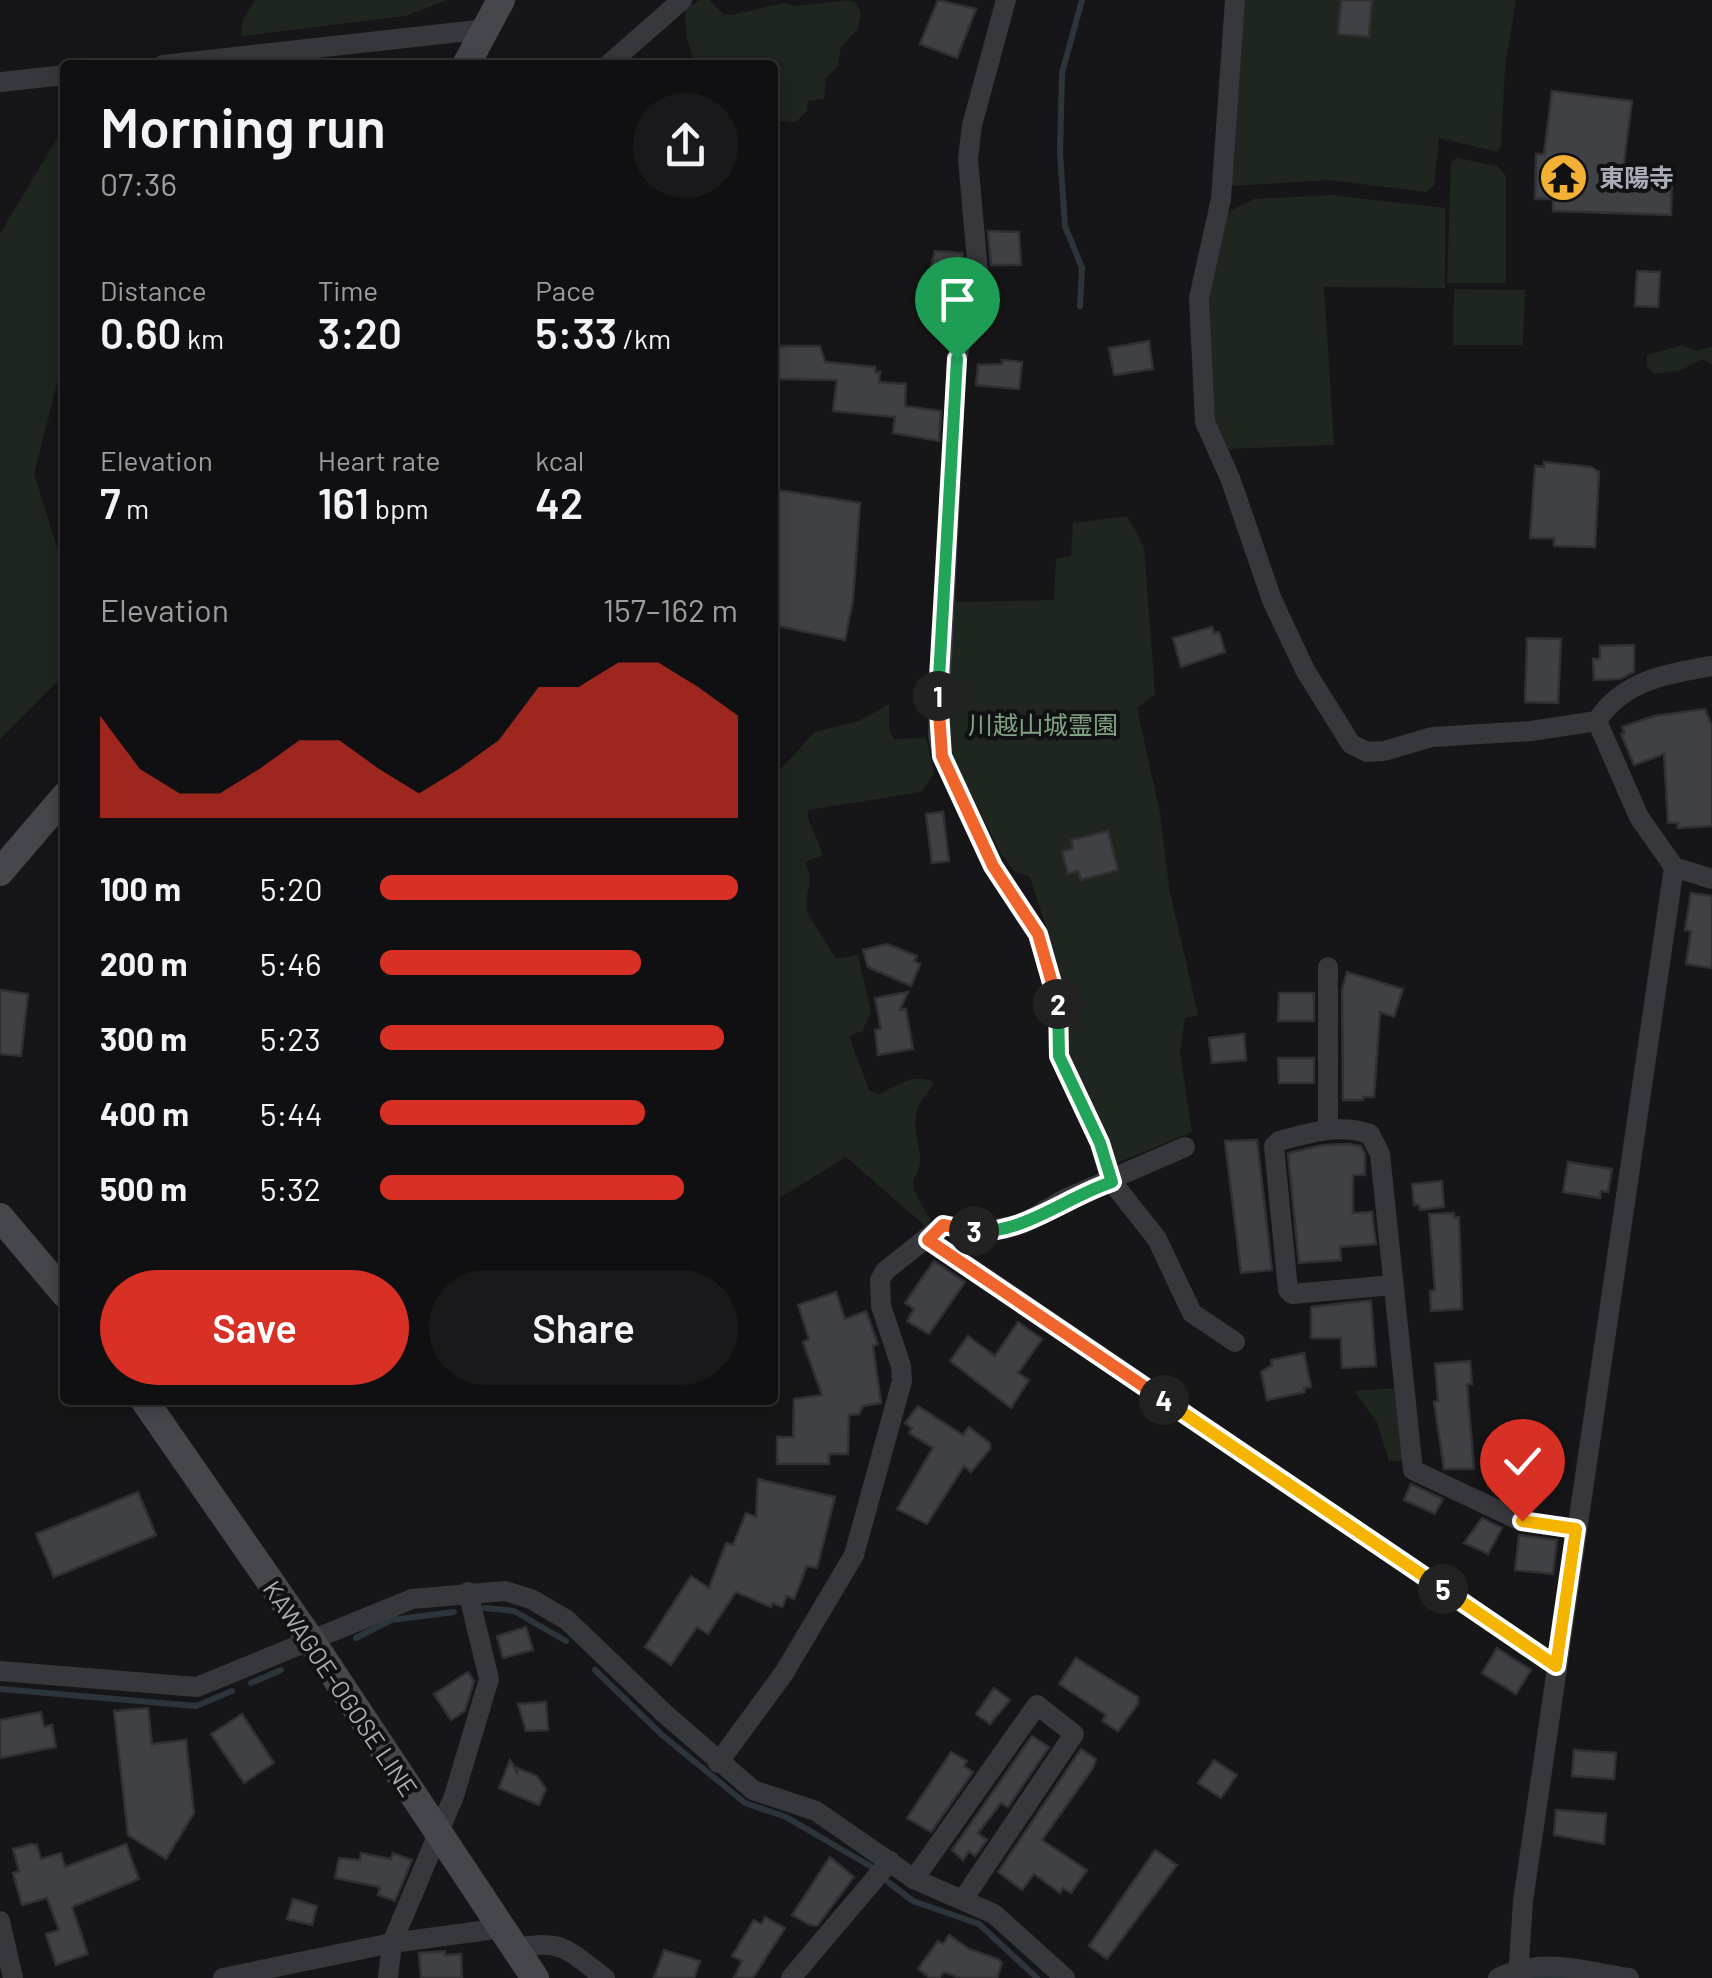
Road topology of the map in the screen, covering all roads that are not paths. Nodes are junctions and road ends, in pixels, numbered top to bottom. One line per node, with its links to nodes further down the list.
1 (501, 0): 5 (main road)
2 (682, 0): 8 (street)
3 (1006, 0): 20 (street)
4 (1235, 0): 12 (street)
5 (486, 29): 6 (street); 7 (main road)
6 (208, 60)
7 (469, 60)
8 (614, 60)
9 (60, 76): 10 (street)
10 (0, 82)
11 (1712, 666): 12 (street)
12 (1597, 721): 14 (street)
13 (60, 802): 15 (main road)
14 (1674, 867): 16 (street); 27 (street)
15 (0, 872)
16 (1712, 879)
17 (1328, 967): 18 (street)
18 (1328, 1128): 23 (street); 23 (street)
19 (1185, 1148): 20 (street)
20 (1112, 1182): 22 (street); 25 (street)
21 (1, 1219): 24 (main road)
22 (928, 1240): 30 (street); 32 (street)
23 (1393, 1285): 27 (street)
24 (60, 1288)
25 (1235, 1342)
26 (147, 1405): 29 (main road, KAWAGOE-OGOSE LINE)
27 (1576, 1529): 30 (street)
28 (468, 1592): 29 (street); 32 (street); 33 (street)
29 (310, 1639): 31 (street); 33 (main road, KAWAGOE-OGOSE LINE)
30 (1556, 1666): 40 (street)
31 (0, 1671)
32 (718, 1762): 34 (street)
33 (438, 1831): 38 (main road, KAWAGOE-OGOSE LINE); 39 (street)
34 (890, 1861): 35 (street); 46 (street)
35 (914, 1878): 36 (street); 36 (street)
36 (964, 1898): 47 (street)
37 (0, 1920): 41 (street)
38 (510, 1938): 39 (street); 44 (main road, KAWAGOE-OGOSE LINE); 45 (street)
39 (392, 1943): 42 (street); 43 (street)
40 (1518, 1973): 48 (street); 49 (street)
41 (12, 1978)
42 (223, 1978)
43 (388, 1978)
44 (535, 1978)
45 (605, 1978)
46 (791, 1978)
47 (1065, 1978)
48 (1498, 1978)
49 (1630, 1978)

